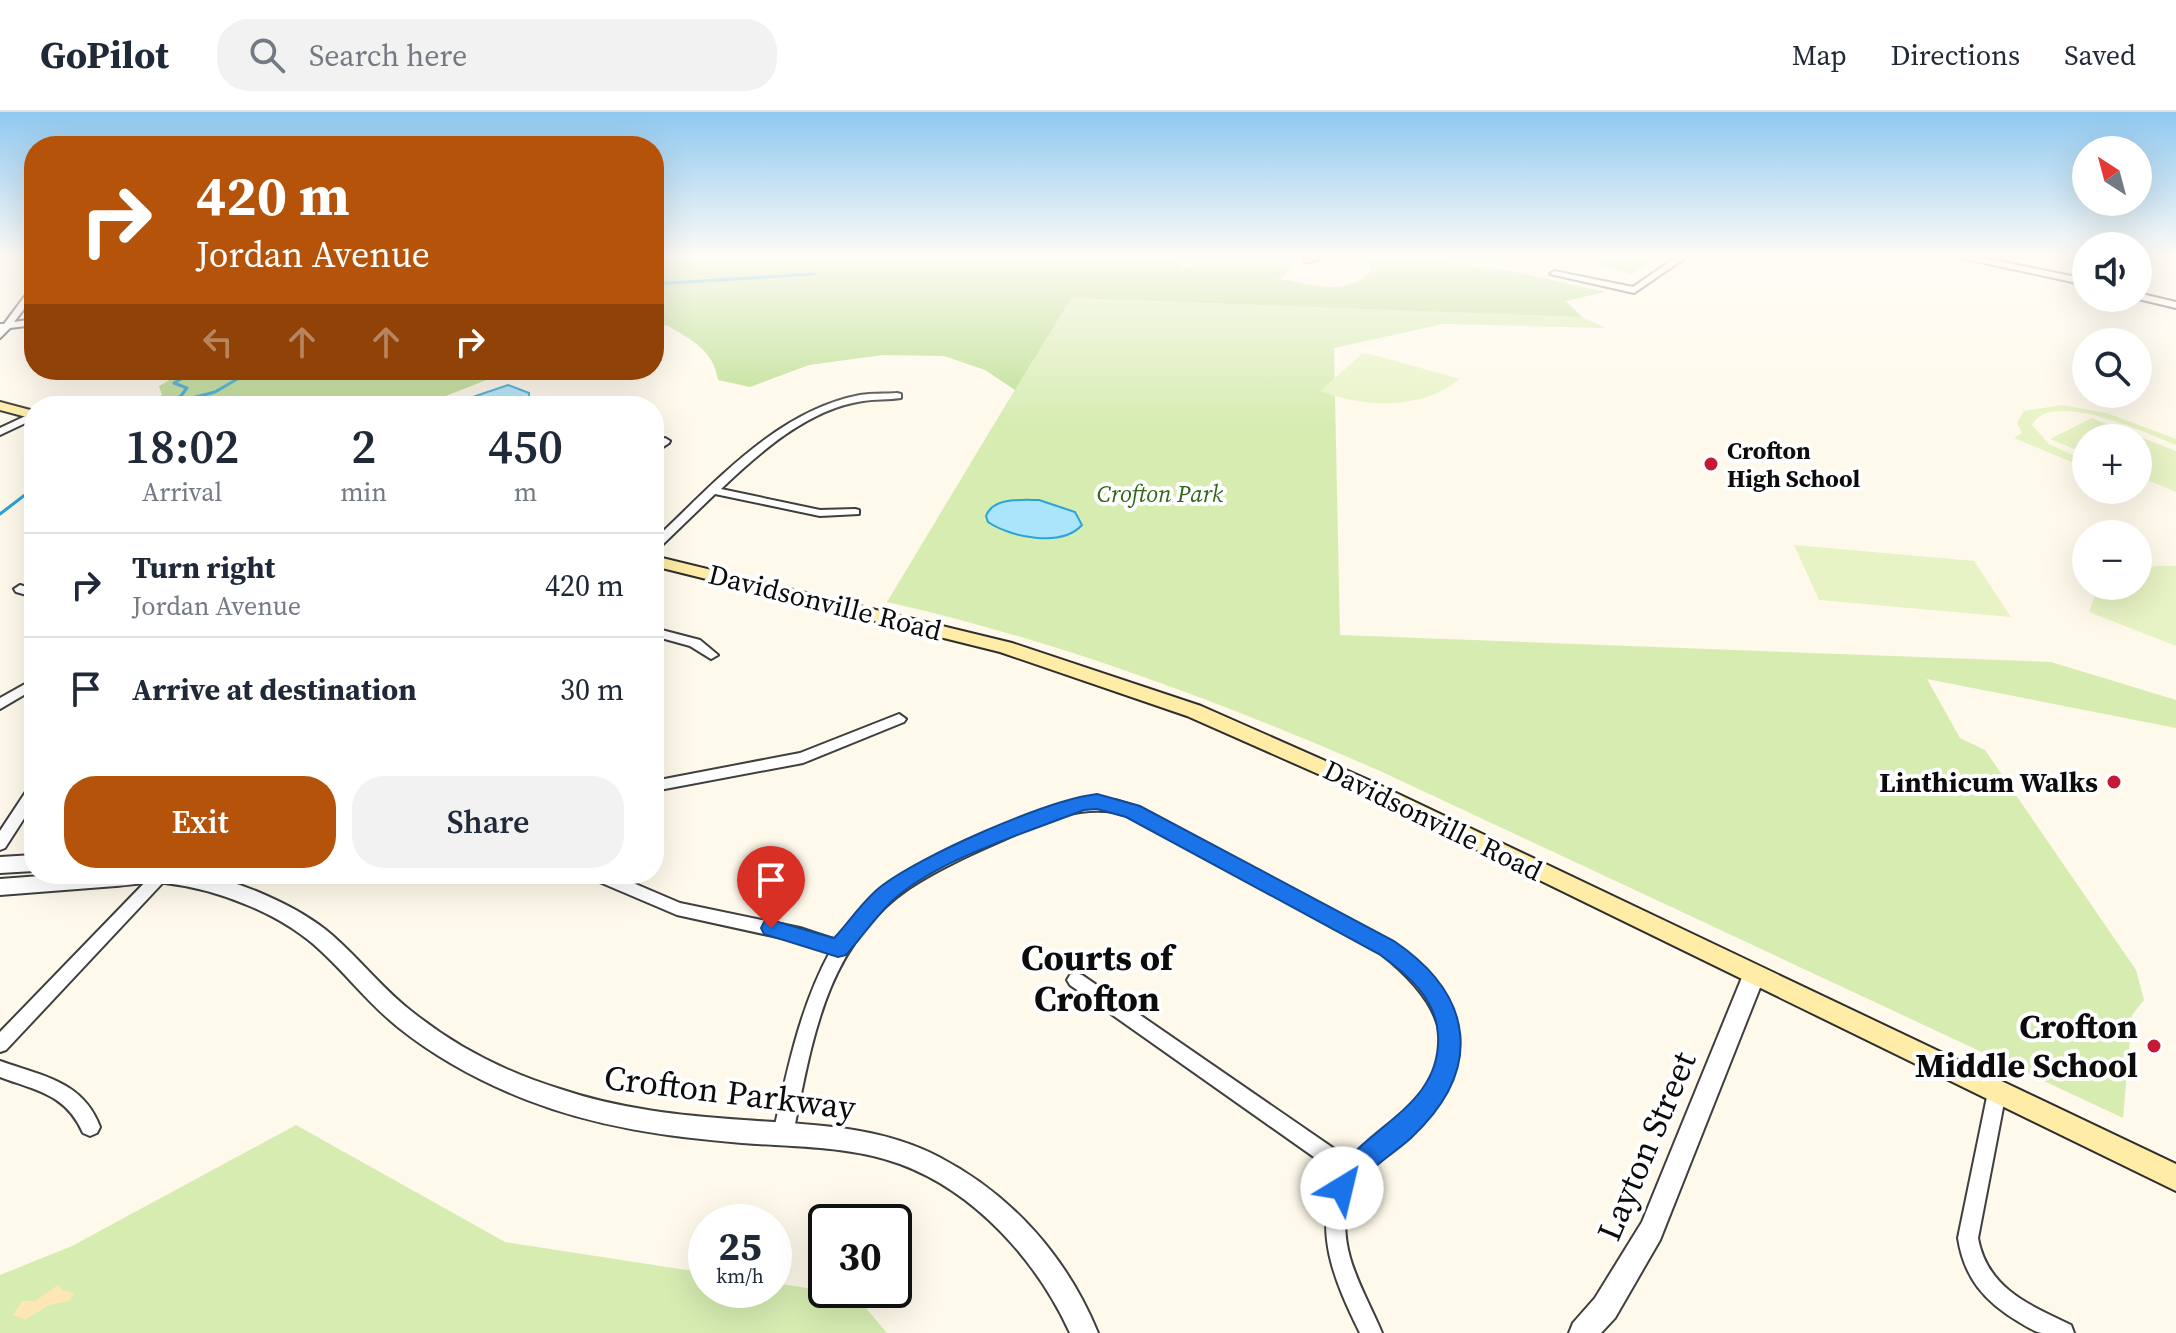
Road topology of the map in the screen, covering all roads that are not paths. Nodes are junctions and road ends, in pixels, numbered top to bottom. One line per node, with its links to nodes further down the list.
1 (15, 313): 3 (street)
2 (24, 324): 3 (street)
3 (2, 329)
4 (897, 396): 9 (street)
5 (0, 406): 6 (main road)
6 (24, 412)
7 (24, 420): 8 (street)
8 (0, 432)
9 (716, 491): 10 (street); 11 (street)
10 (855, 512)
11 (664, 537)
12 (664, 563): 31 (main road, Davidsonville Road)
13 (20, 589): 14 (street)
14 (24, 590)
15 (664, 635): 16 (street)
16 (711, 655)
17 (24, 689): 18 (street)
18 (0, 704)
19 (899, 719): 20 (street)
20 (664, 784)
21 (24, 807): 22 (street)
22 (0, 844)
23 (24, 864): 24 (street)
24 (0, 865)
25 (37, 884): 29 (street, Crofton Parkway)
26 (151, 884): 33 (street)
27 (206, 884): 37 (street, Crofton Parkway)
28 (619, 884): 30 (street)
29 (0, 887)
30 (838, 948): 37 (street); 38 (street)
31 (1754, 975): 35 (main road, Davidsonville Road); 42 (street, Layton Street)
32 (1076, 980): 38 (street)
33 (0, 1044)
34 (0, 1069): 36 (street)
35 (1997, 1092): 39 (main road, Davidsonville Road); 43 (street)
36 (90, 1127)
37 (783, 1134): 40 (street, Crofton Parkway)
38 (1350, 1171): 41 (street)
39 (2176, 1178)
40 (1084, 1333)
41 (1371, 1333)
42 (1583, 1333)
43 (2063, 1333)

